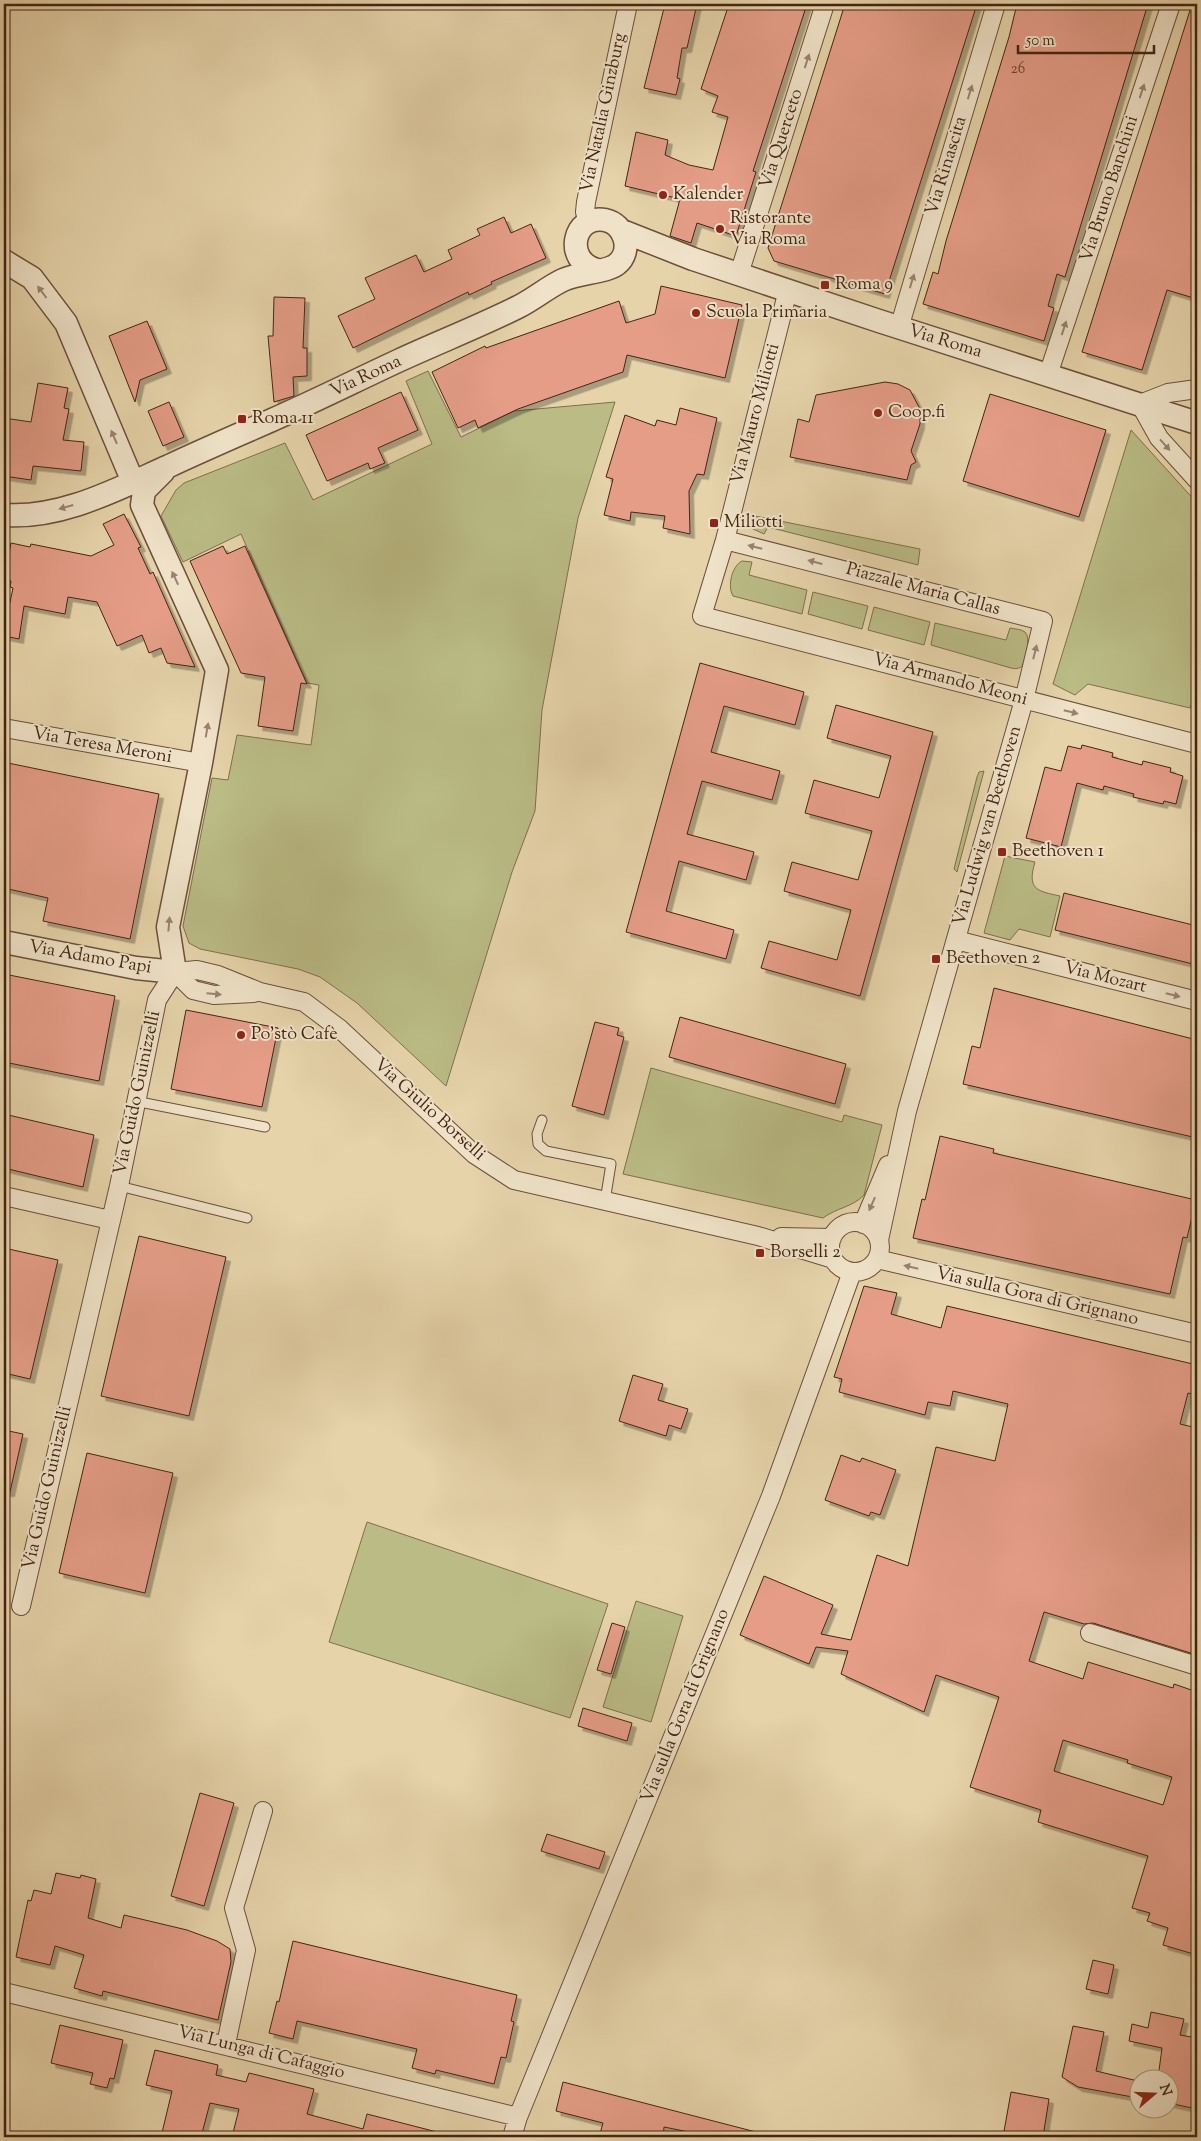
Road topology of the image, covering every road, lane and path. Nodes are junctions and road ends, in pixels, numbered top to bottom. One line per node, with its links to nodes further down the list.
1 (628, 4): 5 (street, Via Natalia Ginzburg)
2 (825, 4): 12 (street, Via Querceto, one-way to 2)
3 (996, 4): 15 (street, Via Rinascita, one-way to 3)
4 (1171, 4): 16 (street, Via Bruno Banchini, one-way to 4)
5 (588, 223): 6 (street, Via Roma); 7 (street, Via Roma)
6 (622, 231): 8 (street); 9 (street, Via Roma)
7 (576, 250): 11 (street); 13 (street, Via Roma)
8 (622, 258): 9 (street, Via Roma); 11 (street, Via Roma)
9 (693, 259): 12 (street, Via Roma)
10 (4, 261): 22 (street, one-way to 10)
11 (597, 270): 13 (street, Via Roma)
12 (739, 274): 14 (street, Via Roma)
13 (555, 284): 20 (street, Via Roma)
14 (788, 290): 15 (street, Via Roma); 26 (street, Via Mauro Miliotti)
15 (899, 328): 16 (street, Via Roma)
16 (1048, 374): 18 (street, Via Roma)
17 (1197, 389): 18 (street)
18 (1140, 404): 19 (street, Via Roma); 21 (street, one-way to 21)
19 (1197, 423)
20 (176, 463): 22 (street, Via Roma); 24 (street)
21 (1197, 480)
22 (133, 482): 23 (street, Via Roma)
23 (96, 498): 24 (street); 25 (street, Via Roma, one-way to 25)
24 (142, 506): 31 (street, one-way to 24)
25 (4, 515)
26 (724, 540): 27 (street, Via Mauro Miliotti); 28 (street, Piazzale Maria Callas, one-way to 26)
27 (702, 616): 28 (street, Via Armando Meoni)
28 (1024, 700): 30 (street, Via Armando Meoni, one-way to 30); 32 (street, Via Ludwig van Beethoven)
29 (4, 728): 31 (street, Via Teresa Meroni)
30 (1197, 744)
31 (201, 763): 34 (street, one-way to 31)
32 (956, 940): 35 (street, Via Mozart, one-way to 35); 38 (street, Via Ludwig van Beethoven)
33 (4, 942): 34 (street, Via Adamo Papi)
34 (176, 972): 36 (street, Via Guido Guinizzelli); 42 (street, Via Giulio Borselli)
35 (1197, 1001)
36 (136, 1101): 39 (lane); 40 (street, Via Guido Guinizzelli)
37 (542, 1120): 42 (lane)
38 (903, 1126): 45 (street, Via Ludwig van Beethoven, one-way to 45); 48 (street, Via Ludwig van Beethoven)
39 (265, 1127)
40 (119, 1186): 43 (lane); 44 (street, Via Guido Guinizzelli)
41 (4, 1196): 44 (street)
42 (605, 1201): 46 (street, Via Giulio Borselli)
43 (247, 1218)
44 (110, 1220): 53 (street, Via Guido Guinizzelli)
45 (863, 1224): 47 (street); 48 (street)
46 (758, 1236): 47 (street, Via Giulio Borselli); 50 (street, Via Giulio Borselli)
47 (832, 1238): 50 (street)
48 (879, 1240): 49 (street)
49 (877, 1259): 51 (street); 52 (street, Via sulla Gora di Grignano, one-way to 49)
50 (833, 1260): 51 (street)
51 (852, 1272): 59 (street, Via sulla Gora di Grignano)
52 (1197, 1334)
53 (21, 1606)
54 (1090, 1633): 55 (street)
55 (1197, 1666)
56 (263, 1811): 58 (street)
57 (4, 1992): 58 (street, Via Lunga di Cafaggio)
58 (226, 2044): 59 (street, Via Lunga di Cafaggio)
59 (518, 2117): 60 (street, Via sulla Gora di Grignano)
60 (512, 2137)

